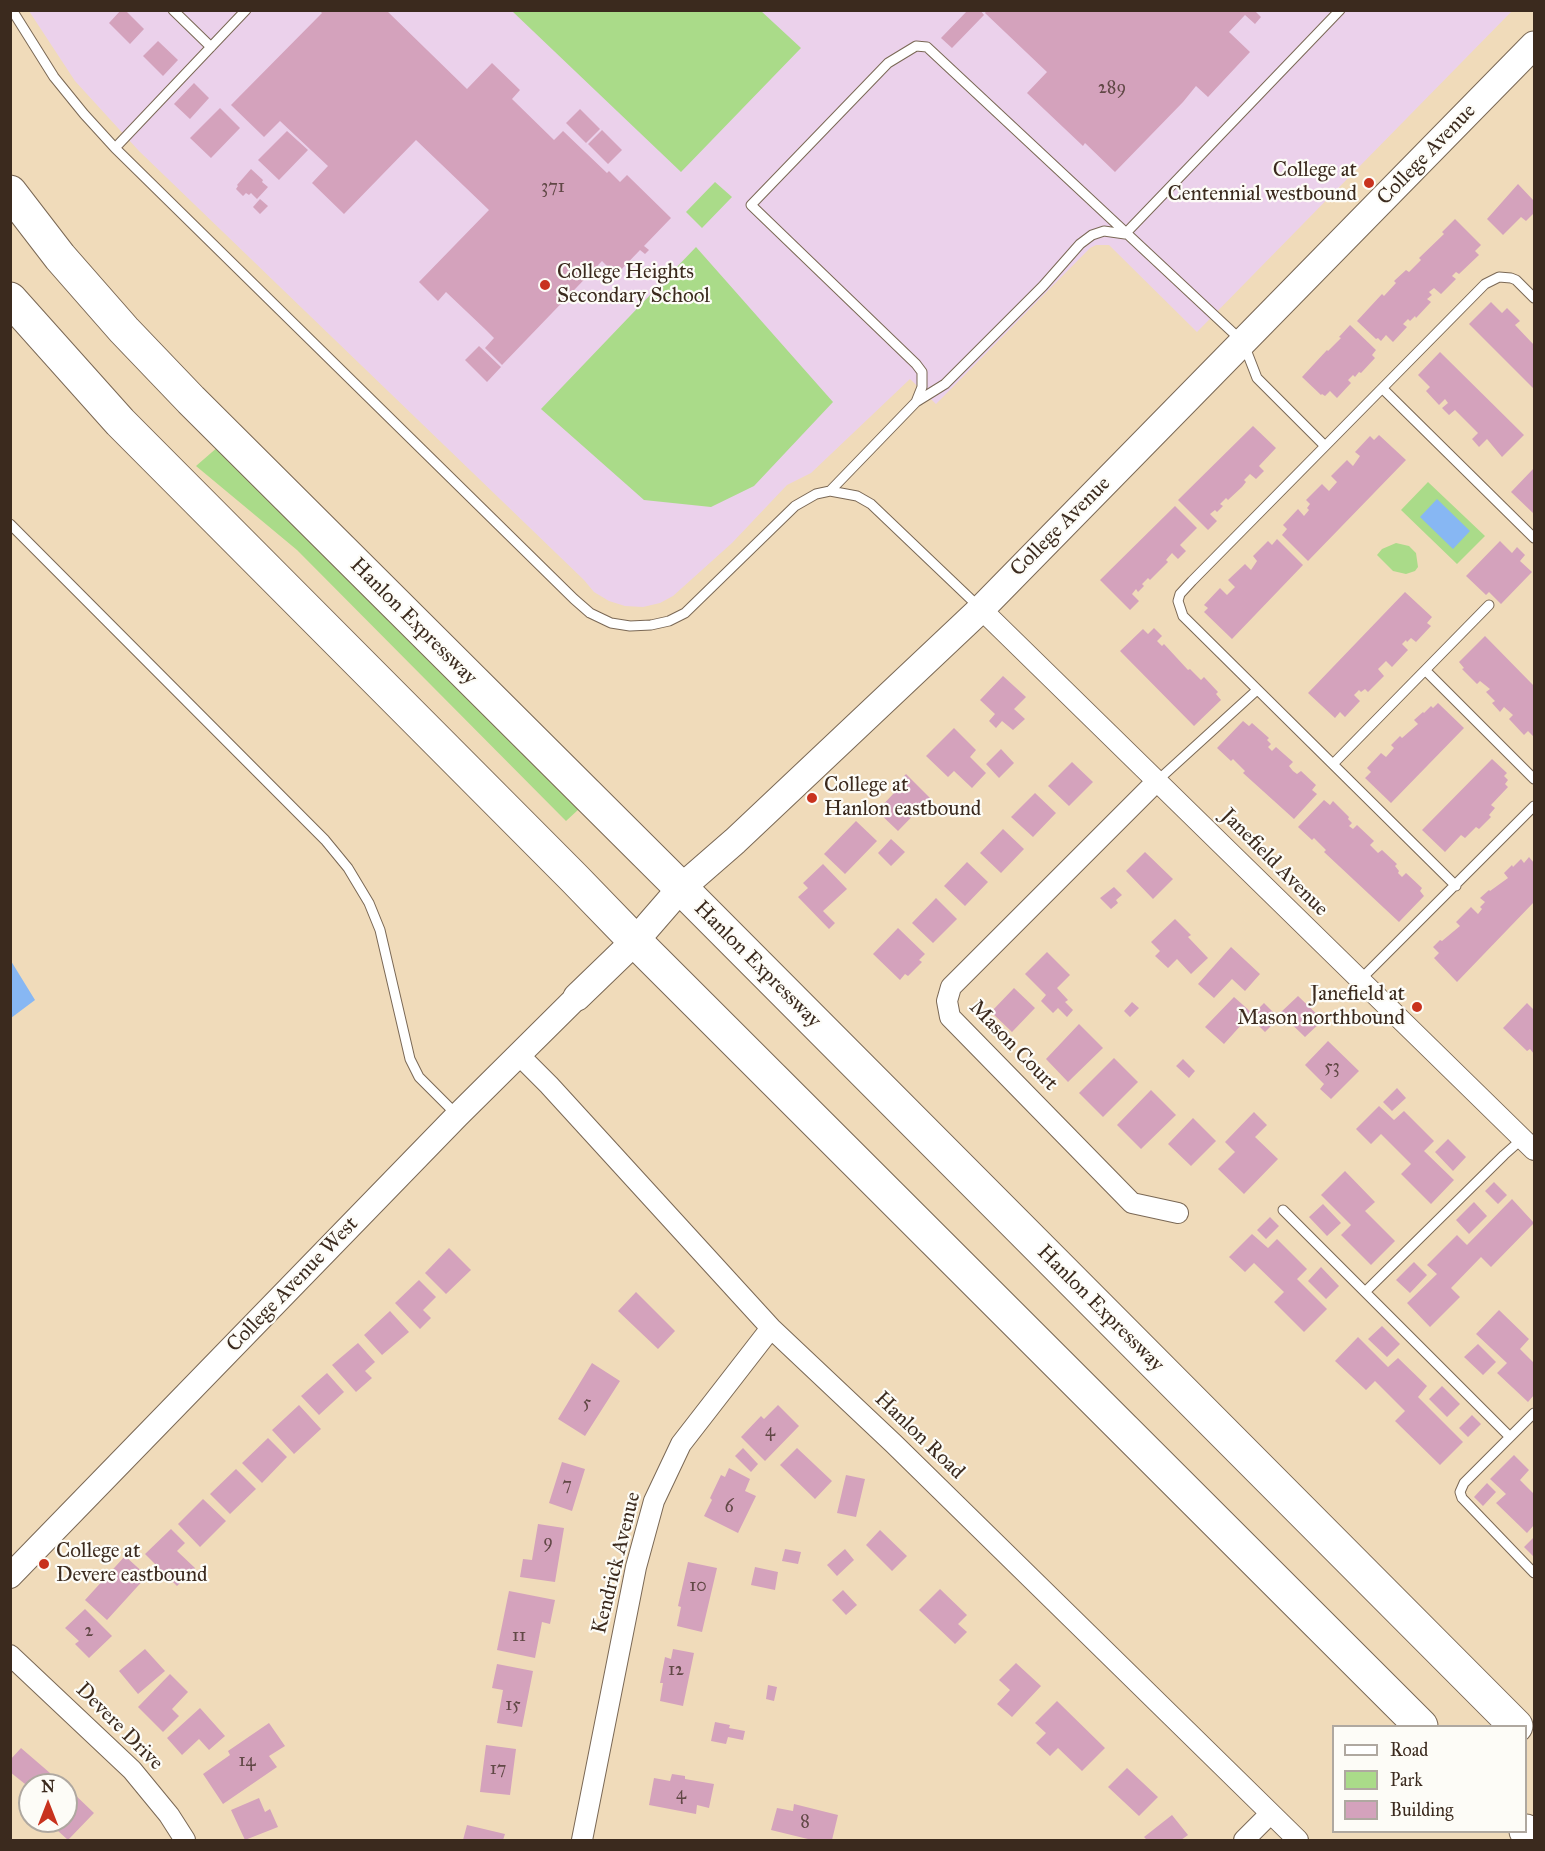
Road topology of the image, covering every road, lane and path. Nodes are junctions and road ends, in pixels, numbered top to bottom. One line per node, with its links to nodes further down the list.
1 (12, 10): 7 (lane)
2 (172, 10): 5 (lane)
3 (246, 10): 5 (lane)
4 (1340, 10): 9 (lane)
5 (211, 47): 7 (lane)
6 (1530, 54): 12 (main road, College Avenue)
7 (115, 148): 16 (lane)
8 (10, 192): 28 (highway, Hanlon Expressway)
9 (1125, 234): 12 (lane); 14 (lane); 14 (lane)
10 (1534, 298): 13 (lane)
11 (10, 299): 29 (highway)
12 (1243, 342): 15 (lane); 20 (main road, College Avenue)
13 (1383, 389): 15 (lane); 18 (lane)
14 (916, 402): 16 (lane)
15 (1325, 446): 22 (lane)
16 (830, 491): 20 (lane)
17 (10, 524): 33 (lane)
18 (1534, 538)
19 (1489, 605): 21 (lane)
20 (981, 609): 25 (street, Janefield Avenue); 28 (main road, College Avenue)
21 (1426, 671): 23 (lane); 24 (lane)
22 (1257, 690): 23 (lane); 25 (lane)
23 (1333, 764): 27 (lane)
24 (1534, 779)
25 (1157, 781): 30 (street, Janefield Avenue); 36 (street, Mason Court)
26 (1534, 807): 27 (lane)
27 (1456, 886): 30 (lane)
28 (681, 888): 29 (main road, College Avenue); 45 (highway, Hanlon Expressway)
29 (635, 941): 31 (main road, College Avenue); 44 (highway)
30 (1360, 980): 34 (street, Janefield Avenue)
31 (577, 997): 32 (street, College Avenue West)
32 (518, 1054): 33 (street, College Avenue West); 38 (street, Hanlon Road)
33 (457, 1116): 42 (street, College Avenue West)
34 (1528, 1145): 37 (lane)
35 (1283, 1210): 37 (lane)
36 (1178, 1213)
37 (1365, 1292): 40 (lane)
38 (771, 1328): 46 (street, Hanlon Road); 48 (street, Kendrick Avenue)
39 (1534, 1413): 40 (lane)
40 (1510, 1437): 41 (lane)
41 (1534, 1573)
42 (10, 1576)
43 (10, 1655): 47 (street, Devere Drive)
44 (1421, 1725)
45 (1515, 1725)
46 (1270, 1814): 49 (street); 50 (street, Hanlon Road)
47 (185, 1840)
48 (582, 1840)
49 (1244, 1840)
50 (1298, 1840)

